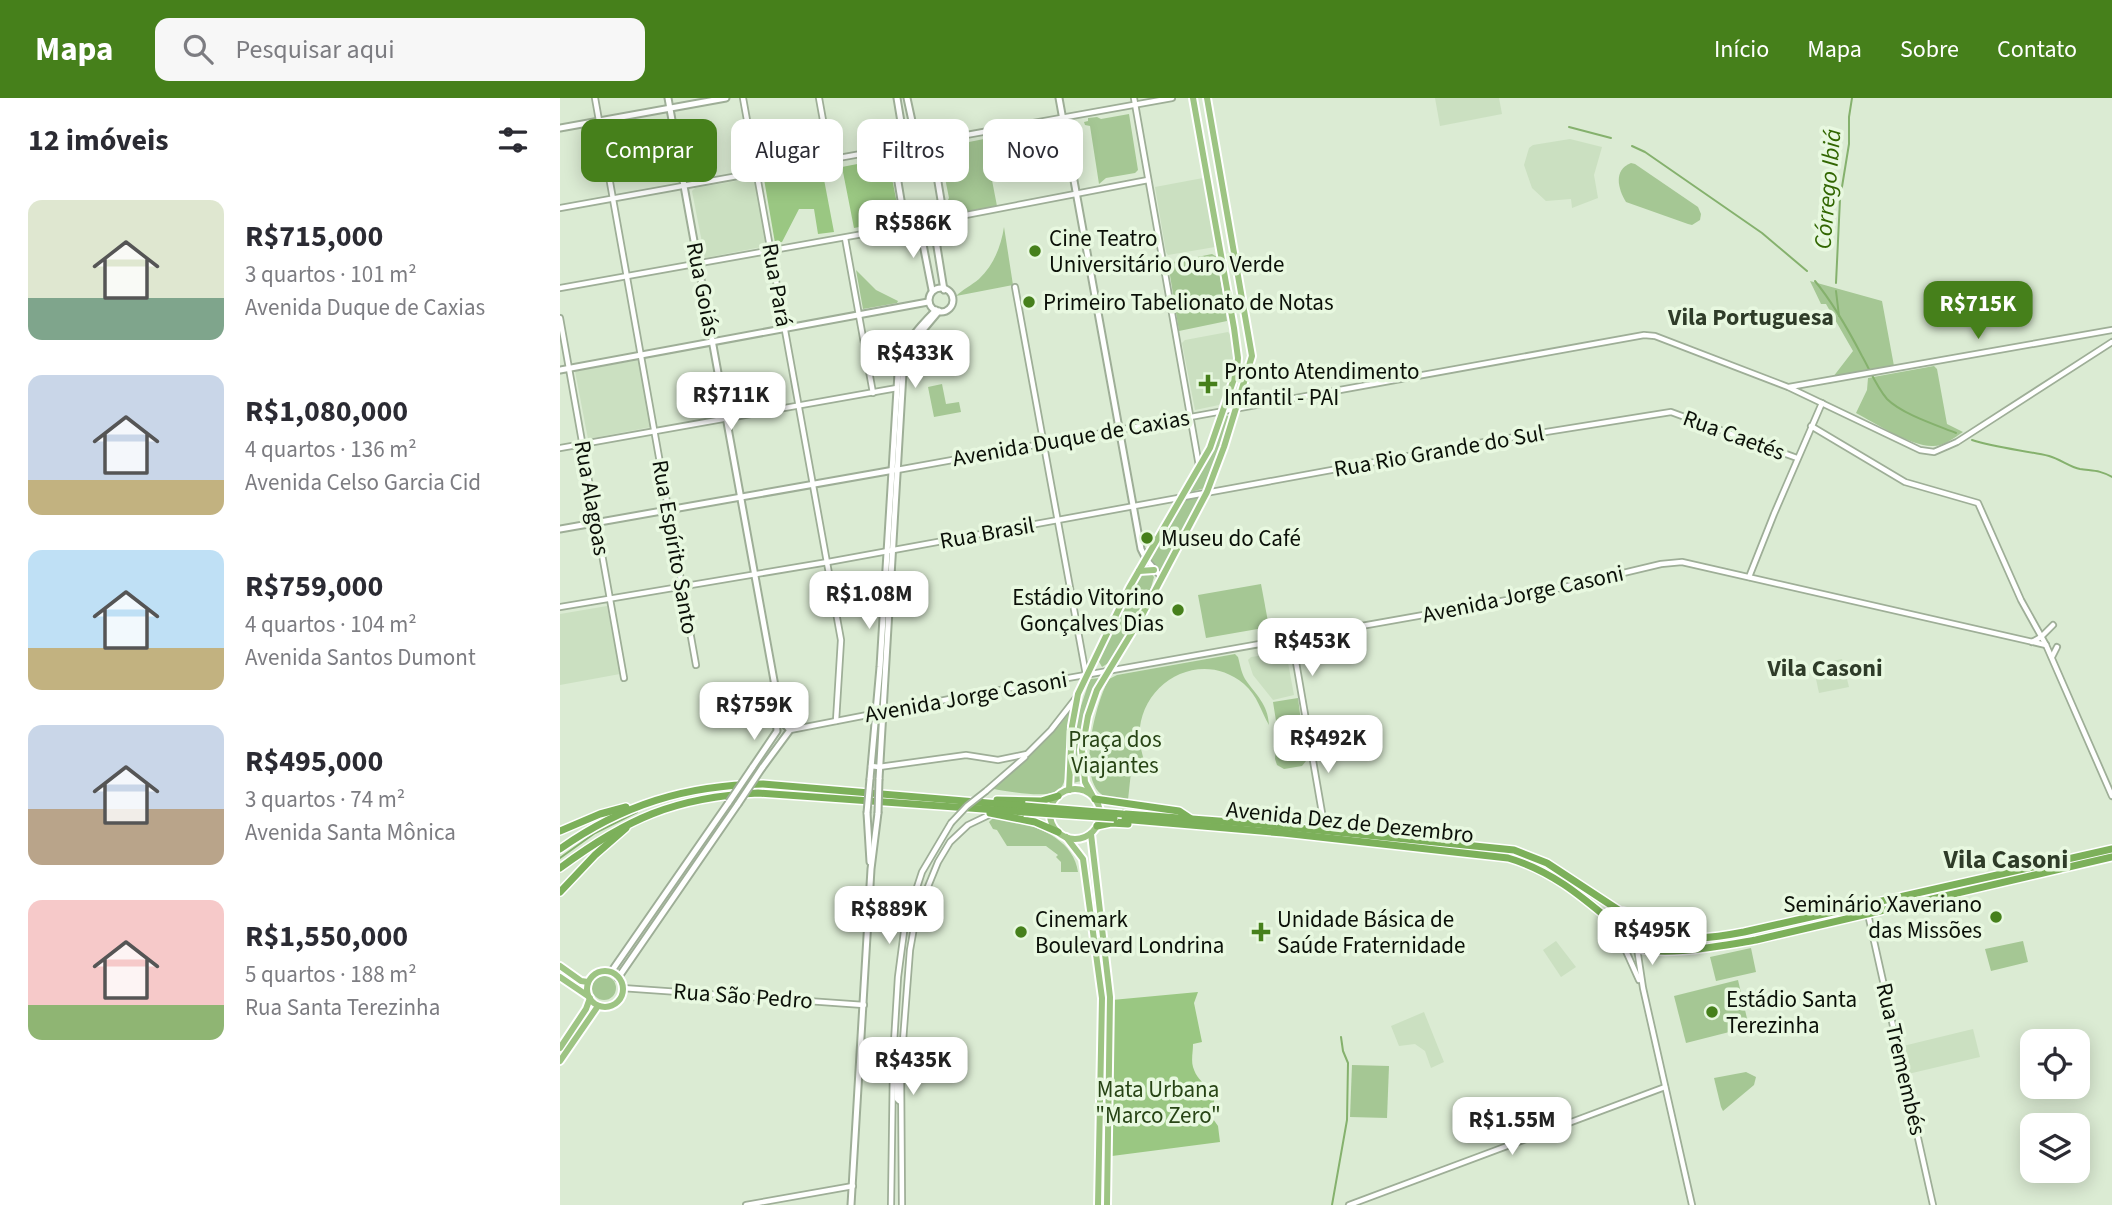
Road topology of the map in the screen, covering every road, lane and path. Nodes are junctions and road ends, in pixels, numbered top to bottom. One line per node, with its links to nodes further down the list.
1 (595, 98): 15 (street, Rua Espírito Santo)
2 (668, 98): 13 (main road, Rua Goiás)
3 (726, 98): 13 (main road)
4 (743, 98): 17 (street, Rua Pará)
5 (819, 98): 18 (street)
6 (897, 98): 19 (main road)
7 (908, 98): 20 (main road)
8 (1059, 98): 14 (main road)
9 (1172, 98): 12 (street)
10 (1193, 98): 63 (main road)
11 (1207, 98): 62 (main road)
12 (1134, 101): 14 (street); 25 (street)
13 (670, 108): 16 (main road); 30 (main road, Rua Goiás)
14 (1062, 118): 23 (street); 31 (main road)
15 (599, 119)
16 (610, 119)
17 (747, 119)
18 (823, 119)
19 (901, 119)
20 (913, 119)
21 (581, 124): 22 (main road)
22 (560, 128)
23 (969, 135)
24 (731, 177): 30 (street)
25 (1148, 180): 31 (street); 65 (street)
26 (610, 182): 32 (street, Rua Espírito Santo)
27 (759, 182): 39 (street, Rua Pará)
28 (898, 182): 35 (main road)
29 (938, 182): 34 (main road)
30 (684, 186): 32 (street); 40 (main road, Rua Goiás)
31 (1076, 194): 34 (street); 68 (main road)
32 (613, 198): 33 (street); 41 (street, Rua Espírito Santo)
33 (560, 208)
34 (933, 222): 35 (street); 36 (main road)
35 (919, 225): 37 (street); 38 (main road)
36 (935, 235): 38 (main road); 45 (main road)
37 (845, 238): 39 (street); 48 (street)
38 (922, 239): 44 (main road)
39 (771, 251): 40 (street); 50 (street, Rua Pará)
40 (698, 264): 41 (street); 52 (main road, Rua Goiás)
41 (627, 276): 43 (street); 54 (street, Rua Espírito Santo)
42 (1015, 287): 70 (street)
43 (560, 288)
44 (932, 290): 45 (main road); 46 (main road)
45 (944, 290): 47 (main road)
46 (928, 302): 47 (main road); 48 (main road)
47 (937, 310): 58 (main road); 74 (main road)
48 (858, 315): 50 (main road); 59 (street)
49 (560, 318): 55 (street, Rua Alagoas)
50 (785, 328): 52 (main road); 61 (street, Rua Pará)
51 (2109, 331): 53 (street); 57 (street)
52 (712, 341): 54 (main road); 66 (main road, Rua Goiás)
53 (2111, 342): 60 (street, Avenida Duque de Caxias)
54 (640, 355): 55 (main road); 69 (street, Rua Espírito Santo)
55 (569, 368): 56 (main road); 71 (street, Rua Alagoas)
56 (560, 370)
57 (1788, 387): 60 (street, Avenida Duque de Caxias); 62 (street, Avenida Duque de Caxias)
58 (897, 388): 59 (street); 74 (main road)
59 (873, 393): 61 (street)
60 (1822, 403): 67 (street)
61 (799, 407): 66 (street); 76 (street, Rua Pará)
62 (1237, 409): 63 (street, Avenida Duque de Caxias); 77 (main road)
63 (1224, 411): 65 (street, Avenida Duque de Caxias); 75 (main road)
64 (1671, 412): 73 (street, Rua Caetés); 77 (street, Rua Rio Grande do Sul)
65 (1191, 417): 68 (street, Avenida Duque de Caxias); 75 (street)
66 (727, 420): 69 (street); 78 (main road, Rua Goiás)
67 (1811, 426): 73 (street); 97 (street)
68 (1119, 430): 70 (street, Avenida Duque de Caxias); 80 (main road)
69 (654, 433): 71 (street); 81 (street, Rua Espírito Santo)
70 (1044, 443): 74 (street, Avenida Duque de Caxias); 82 (street)
71 (583, 445): 72 (street); 83 (street, Rua Alagoas)
72 (560, 448)
73 (1797, 458): 91 (street)
74 (894, 470): 76 (main road, Avenida Duque de Caxias); 85 (main road)
75 (1199, 470): 79 (main road)
76 (813, 484): 78 (main road, Avenida Duque de Caxias); 87 (street, Rua Pará)
77 (1207, 492): 79 (street, Rua Brasil); 92 (main road)
78 (740, 496): 81 (main road, Avenida Duque de Caxias); 90 (main road, Rua Goiás)
79 (1183, 497): 80 (street, Rua Brasil); 86 (main road)
80 (1133, 506): 82 (street, Rua Brasil); 86 (main road)
81 (668, 511): 83 (main road, Avenida Duque de Caxias); 93 (street, Rua Espírito Santo)
82 (1059, 519): 85 (street, Rua Brasil); 105 (street)
83 (597, 523): 84 (main road, Avenida Duque de Caxias); 94 (street, Rua Alagoas)
84 (560, 529)
85 (891, 550): 87 (street, Rua Brasil); 109 (main road)
86 (1146, 559): 88 (street); 89 (main road)
87 (828, 562): 90 (street, Rua Brasil); 110 (street, Rua Pará)
88 (1154, 570): 89 (main road); 92 (street)
89 (1138, 572): 105 (main road)
90 (755, 574): 93 (street, Rua Brasil); 107 (main road, Rua Goiás)
91 (1749, 577): 98 (street, Avenida Jorge Casoni); 99 (street, Avenida Jorge Casoni)
92 (1163, 578): 104 (main road)
93 (682, 587): 94 (street, Rua Brasil); 103 (street, Rua Espírito Santo)
94 (610, 600): 95 (street, Rua Brasil); 106 (street, Rua Alagoas)
95 (560, 607)
96 (2053, 625): 97 (street)
97 (2041, 637): 99 (street); 100 (street)
98 (1292, 639): 104 (street, Avenida Jorge Casoni); 130 (street)
99 (2031, 642): 100 (street, Avenida Jorge Casoni)
100 (2046, 645): 102 (street)
101 (2057, 647): 102 (street)
102 (2052, 661): 117 (street)
103 (696, 665)
104 (1107, 671): 105 (street, Avenida Jorge Casoni); 118 (main road)
105 (1086, 675): 108 (main road); 109 (street, Avenida Jorge Casoni)
106 (624, 678)
107 (775, 686): 111 (main road, Rua Goiás); 145 (main road, Rua Goiás, bridge)
108 (1078, 694): 112 (street); 115 (main road)
109 (880, 713): 110 (street, Avenida Jorge Casoni); 113 (main road); 114 (main road)
110 (836, 721): 111 (street, Avenida Jorge Casoni)
111 (790, 730): 147 (main road, bridge)
112 (1027, 754): 114 (street); 155 (street, bridge)
113 (871, 766): 114 (street); 122 (main road, bridge)
114 (879, 767): 124 (main road, bridge)
115 (1069, 790): 116 (main road); 118 (main road)
116 (1058, 796): 120 (highway); 128 (main road)
117 (2112, 796)
118 (1094, 797): 125 (highway); 126 (main road)
119 (651, 801): 120 (highway, Avenida Dez de Dezembro); 127 (highway); 132 (highway, Avenida Dez de Dezembro)
120 (974, 805): 121 (highway); 123 (highway, Avenida Dez de Dezembro); 125 (highway, Avenida Dez de Dezembro, bridge)
121 (992, 814): 128 (highway); 158 (street)
122 (867, 816): 124 (main road); 136 (main road)
123 (635, 821): 135 (highway, Avenida Dez de Dezembro); 137 (highway)
124 (878, 821): 136 (main road)
125 (1191, 822): 126 (highway); 130 (highway, Avenida Dez de Dezembro)
126 (1097, 826): 129 (main road)
127 (560, 831)
128 (1058, 832): 131 (main road)
129 (1091, 834): 131 (main road); 165 (main road)
130 (1326, 834): 138 (highway, Avenida Dez de Dezembro); 140 (highway, Avenida Dez de Dezembro)
131 (1066, 837): 164 (main road)
132 (560, 849)
133 (2112, 849): 141 (highway, Avenida Dez de Dezembro)
134 (2112, 857): 139 (highway)
135 (560, 868)
136 (871, 869): 152 (main road)
137 (560, 892)
138 (1620, 911): 140 (highway); 141 (highway, Avenida Dez de Dezembro)
139 (1868, 914): 143 (highway); 168 (street, Rua Tremembés)
140 (1612, 922): 142 (highway, Avenida Dez de Dezembro)
141 (1655, 931): 143 (highway)
142 (1620, 940): 143 (highway); 150 (street)
143 (1641, 949): 150 (street)
144 (560, 966): 148 (main road)
145 (611, 972): 147 (main road); 148 (main road)
146 (560, 977): 151 (main road)
147 (618, 978): 149 (main road)
148 (588, 982): 151 (main road)
149 (622, 988): 152 (street, Rua São Pedro); 153 (main road)
150 (1643, 988): 157 (street)
151 (589, 997): 153 (main road); 154 (main road)
152 (864, 1005): 159 (main road)
153 (598, 1006): 156 (main road)
154 (560, 1048)
155 (893, 1059): 158 (street); 162 (street)
156 (560, 1061)
157 (1665, 1087): 166 (street); 167 (street)
158 (900, 1101): 163 (street)
159 (853, 1186): 160 (street); 161 (main road)
160 (746, 1205)
161 (851, 1205)
162 (891, 1205)
163 (902, 1205)
164 (1098, 1205)
165 (1107, 1205)
166 (1349, 1205)
167 (1692, 1205)
168 (1933, 1205)

